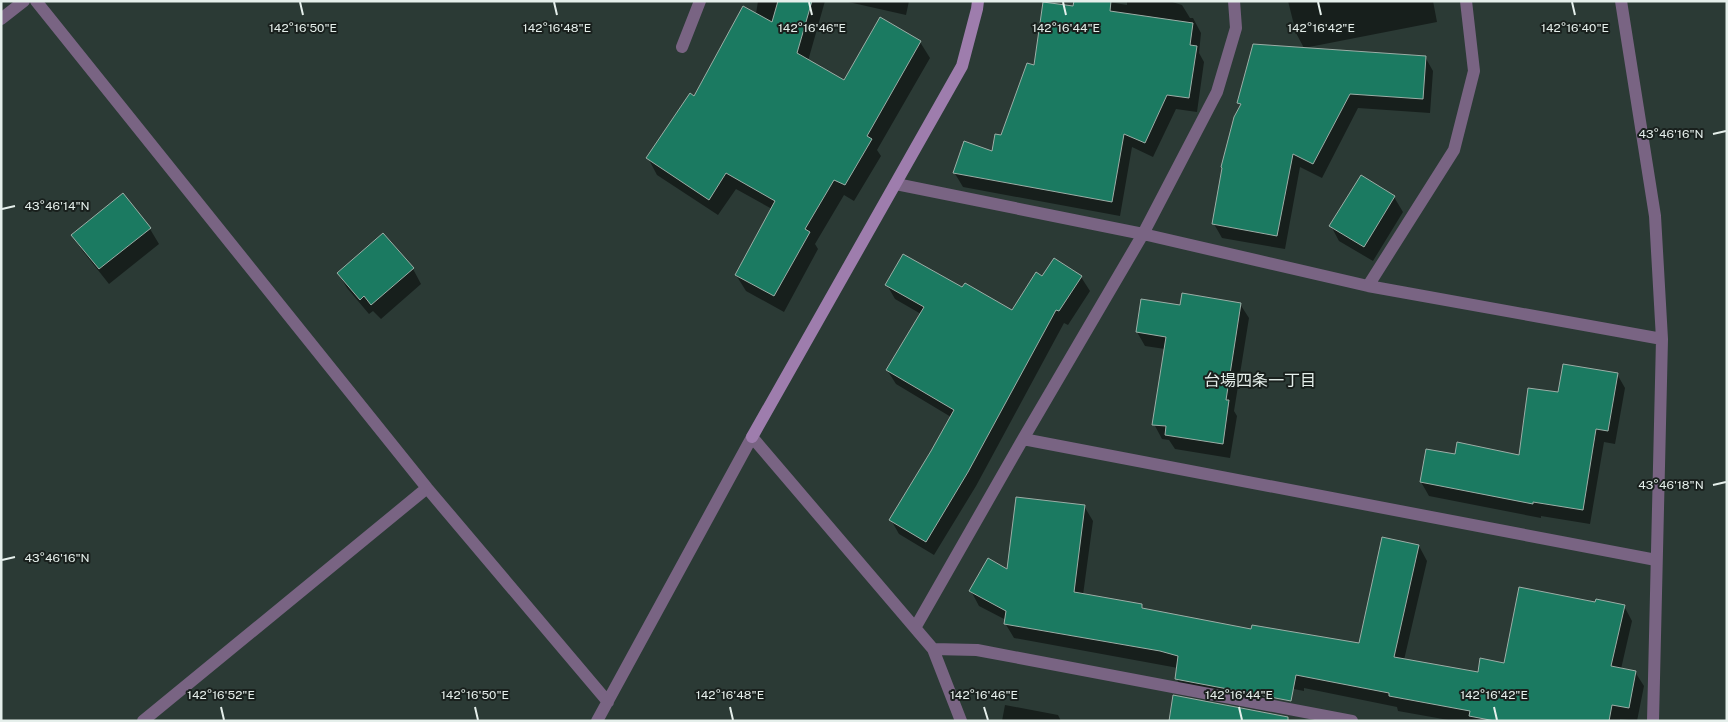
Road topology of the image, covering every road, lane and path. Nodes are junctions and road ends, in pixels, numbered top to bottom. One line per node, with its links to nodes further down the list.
1 (24, 1): 8 (street)
2 (36, 1): 16 (street)
3 (700, 1): 9 (street)
4 (978, 1): 10 (street)
5 (1234, 1): 11 (street)
6 (1466, 1): 12 (street)
7 (1621, 1): 13 (street)
8 (1, 19)
9 (682, 47)
10 (896, 184): 11 (street); 14 (street)
11 (1143, 234): 12 (street); 15 (street)
12 (1368, 286): 13 (street)
13 (1662, 339): 17 (street)
14 (752, 437): 18 (street); 20 (street)
15 (1023, 439): 17 (street); 18 (street)
16 (427, 488): 20 (street); 21 (street)
17 (1656, 560): 25 (street)
18 (914, 628): 19 (street)
19 (933, 649): 23 (street); 24 (street)
20 (608, 702): 22 (street)
21 (143, 721)
22 (596, 721)
23 (961, 721)
24 (1352, 721)
25 (1653, 721)

